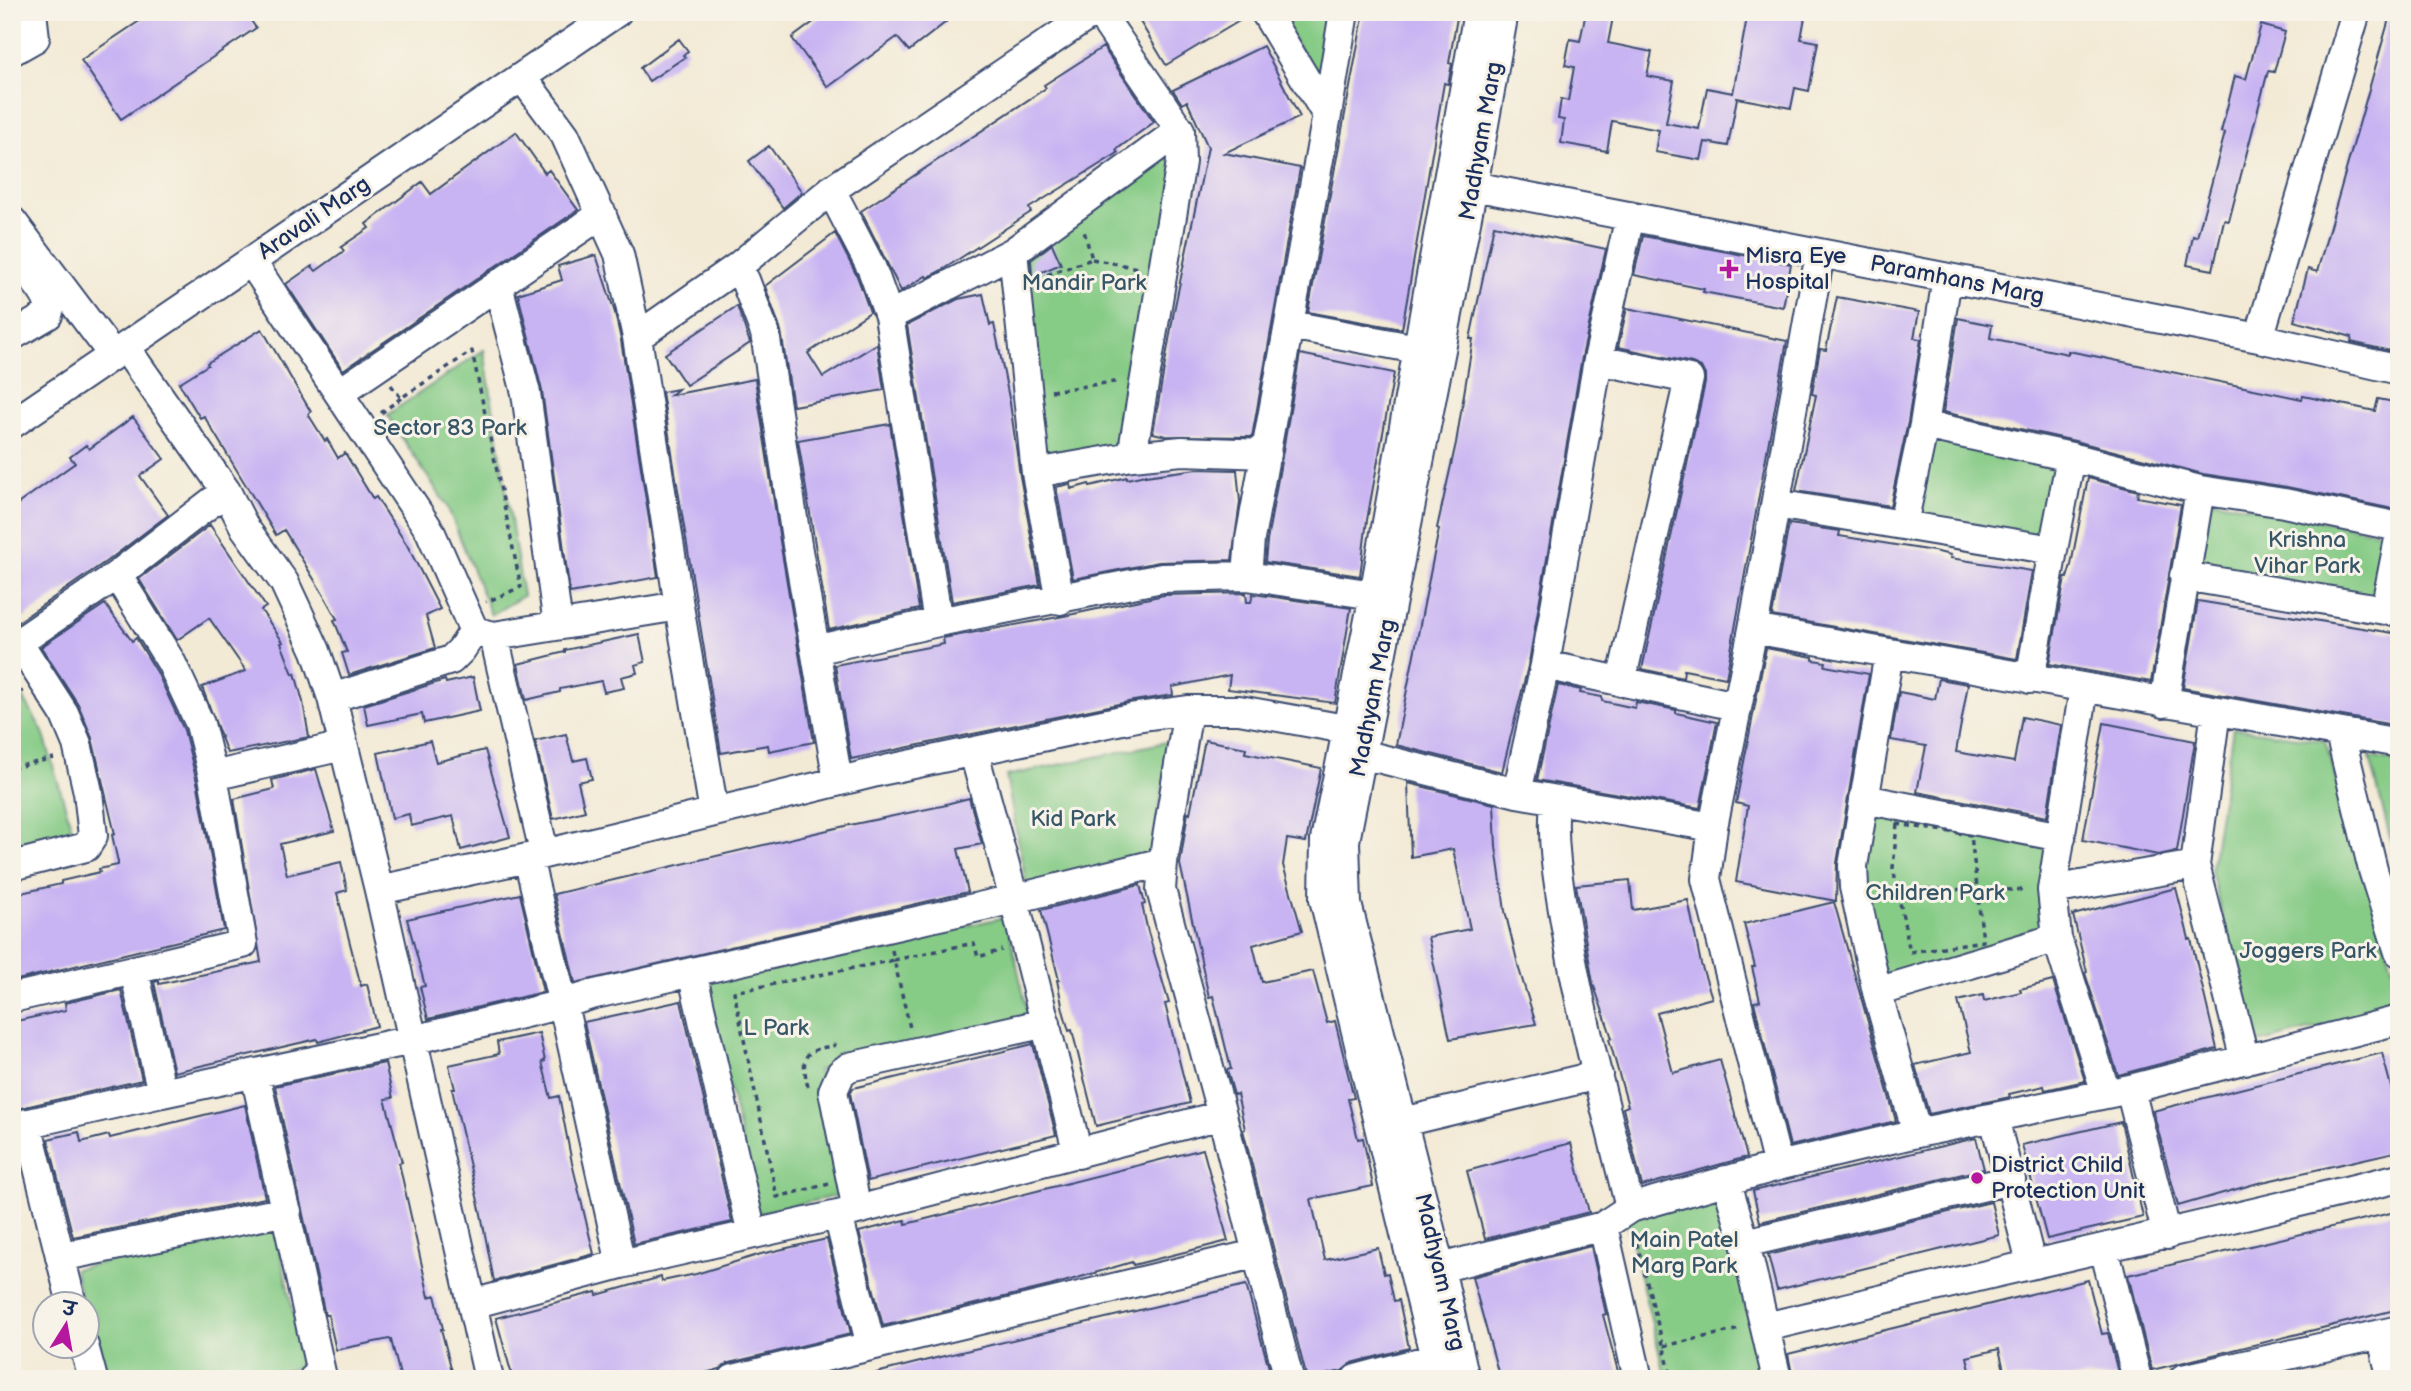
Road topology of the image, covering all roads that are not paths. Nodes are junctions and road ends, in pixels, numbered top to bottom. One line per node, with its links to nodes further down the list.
1 (32, 12): 9 (street)
2 (617, 12): 10 (street, Aravali Marg)
3 (1096, 12): 12 (street); 14 (street)
4 (1265, 12): 11 (street)
5 (1344, 12): 11 (street)
6 (1478, 12): 30 (street, Madhyam Marg)
7 (1504, 12): 13 (street, Madhyam Marg)
8 (2356, 12): 29 (street)
9 (12, 51)
10 (522, 77): 15 (street); 21 (street, Aravali Marg)
11 (1327, 115): 26 (street)
12 (1180, 130): 19 (street); 38 (street)
13 (1473, 186): 16 (street, Paramhans Marg); 72 (street, Madhyam Marg)
14 (831, 190): 22 (street); 25 (street)
15 (602, 214): 24 (street); 28 (street)
16 (1630, 216): 20 (street, Paramhans Marg); 32 (street)
17 (12, 221): 31 (street)
18 (12, 250): 27 (street)
19 (1013, 252): 25 (street); 40 (street)
20 (1820, 254): 23 (street, Paramhans Marg); 43 (street)
21 (251, 261): 31 (street, Aravali Marg); 34 (street)
22 (736, 268): 28 (street); 60 (street)
23 (1947, 278): 29 (street, Paramhans Marg); 36 (street)
24 (498, 285): 34 (street); 56 (street)
25 (890, 316): 55 (street)
26 (1290, 326): 30 (street); 37 (street)
27 (12, 336)
28 (637, 337): 53 (street)
29 (2259, 338): 33 (street, Paramhans Marg)
30 (1418, 349): 51 (street, Madhyam Marg)
31 (119, 351): 35 (street, Aravali Marg); 42 (street)
32 (1598, 360): 62 (street); 64 (street)
33 (2399, 370)
34 (339, 393): 58 (street)
35 (12, 424)
36 (1924, 425): 39 (street); 44 (street)
37 (1267, 454): 38 (street); 49 (street)
38 (1132, 456): 40 (street)
39 (2071, 457): 41 (street); 47 (street)
40 (1036, 473): 52 (street)
41 (2200, 490): 45 (street); 50 (street)
42 (226, 491): 48 (street); 66 (street)
43 (1776, 504): 44 (street); 57 (street)
44 (1903, 524): 47 (street)
45 (2399, 527)
46 (2399, 539): 54 (street)
47 (2053, 550): 63 (street)
48 (117, 575): 59 (street); 76 (street)
49 (1247, 576): 51 (street); 52 (street)
50 (2184, 576): 54 (street); 67 (street)
51 (1374, 595): 72 (street, Madhyam Marg)
52 (1060, 600): 55 (street)
53 (678, 606): 56 (street); 81 (street)
54 (2392, 611)
55 (938, 622): 60 (street)
56 (558, 625): 58 (street)
57 (1753, 629): 61 (street); 68 (street)
58 (484, 634): 66 (street); 84 (street)
59 (15, 645): 87 (street)
60 (815, 650): 77 (street)
61 (1889, 653): 63 (street); 79 (street)
62 (1545, 665): 64 (street); 78 (street)
63 (2030, 679): 65 (street)
64 (1621, 682): 68 (street)
65 (2084, 688): 67 (street); 83 (street)
66 (332, 698): 74 (street)
67 (2164, 703): 70 (street)
68 (1737, 705): 82 (street)
69 (1188, 710): 72 (street); 75 (street); 85 (street)
70 (2216, 711): 71 (street); 86 (street)
71 (2340, 734): 73 (street); 92 (street)
72 (1358, 739): 78 (street); 108 (street, Madhyam Marg); 135 (street, Madhyam Marg)
73 (2399, 743)
74 (343, 746): 76 (street); 88 (street)
75 (974, 752): 77 (street); 90 (street)
76 (213, 776): 93 (street)
77 (838, 781): 81 (street)
78 (1517, 793): 80 (street)
79 (1864, 799): 83 (street); 95 (street)
80 (1555, 800): 82 (street); 103 (street)
81 (714, 813): 84 (street)
82 (1713, 827): 112 (street)
83 (2061, 837): 89 (street)
84 (536, 855): 88 (street); 97 (street)
85 (1163, 862): 90 (street); 106 (street)
86 (2195, 865): 89 (street); 101 (street)
87 (12, 866)
88 (379, 890): 100 (street)
89 (2052, 890): 91 (street)
90 (1014, 899): 94 (street); 99 (street)
91 (2057, 939): 95 (street); 104 (street)
92 (2399, 953)
93 (134, 970): 96 (street); 105 (street)
94 (692, 972): 97 (street); 120 (street)
95 (1877, 992): 110 (street)
96 (12, 998)
97 (563, 1004): 100 (street); 127 (street)
98 (2399, 1020): 101 (street)
99 (1046, 1023): 111 (street); 117 (street)
100 (412, 1040): 102 (street); 130 (street)
101 (2245, 1060): 104 (street)
102 (255, 1074): 105 (street); 116 (street)
103 (1598, 1075): 108 (street); 118 (street)
104 (2118, 1091): 107 (street); 121 (street)
105 (162, 1093): 109 (street)
106 (1222, 1115): 111 (street); 124 (street)
107 (1994, 1118): 110 (street); 115 (street)
108 (1403, 1122): 128 (street, Madhyam Marg)
109 (20, 1125): 125 (street)
110 (1917, 1133): 112 (street)
111 (1078, 1154): 117 (street)
112 (1778, 1166): 114 (street)
113 (2399, 1178): 121 (street)
114 (1726, 1180): 118 (street); 122 (street)
115 (2011, 1180): 122 (street); 126 (street)
116 (287, 1211): 125 (street); 137 (street)
117 (848, 1213): 120 (street); 133 (street)
118 (1633, 1219): 119 (street)
119 (1604, 1226): 128 (street); 143 (street)
120 (752, 1234): 127 (street)
121 (2167, 1235): 123 (street)
122 (1745, 1243): 131 (street)
123 (2104, 1248): 126 (street); 145 (street)
124 (1255, 1254): 133 (street); 140 (street)
125 (60, 1257): 129 (street)
126 (2031, 1263): 131 (street)
127 (621, 1264): 130 (street)
128 (1440, 1268): 142 (street, Madhyam Marg)
129 (68, 1290)
130 (472, 1304): 138 (street)
131 (1755, 1327): 144 (street)
132 (2390, 1332): 146 (street); 147 (street)
133 (871, 1346): 139 (street)
134 (88, 1360): 136 (street)
135 (1438, 1368): 141 (street)
136 (93, 1379)
137 (313, 1379)
138 (489, 1379)
139 (733, 1379)
140 (1289, 1379)
141 (1356, 1379)
142 (1465, 1379)
143 (1638, 1379)
144 (1777, 1379)
145 (2137, 1379)
146 (2183, 1379)
147 (2392, 1379)

